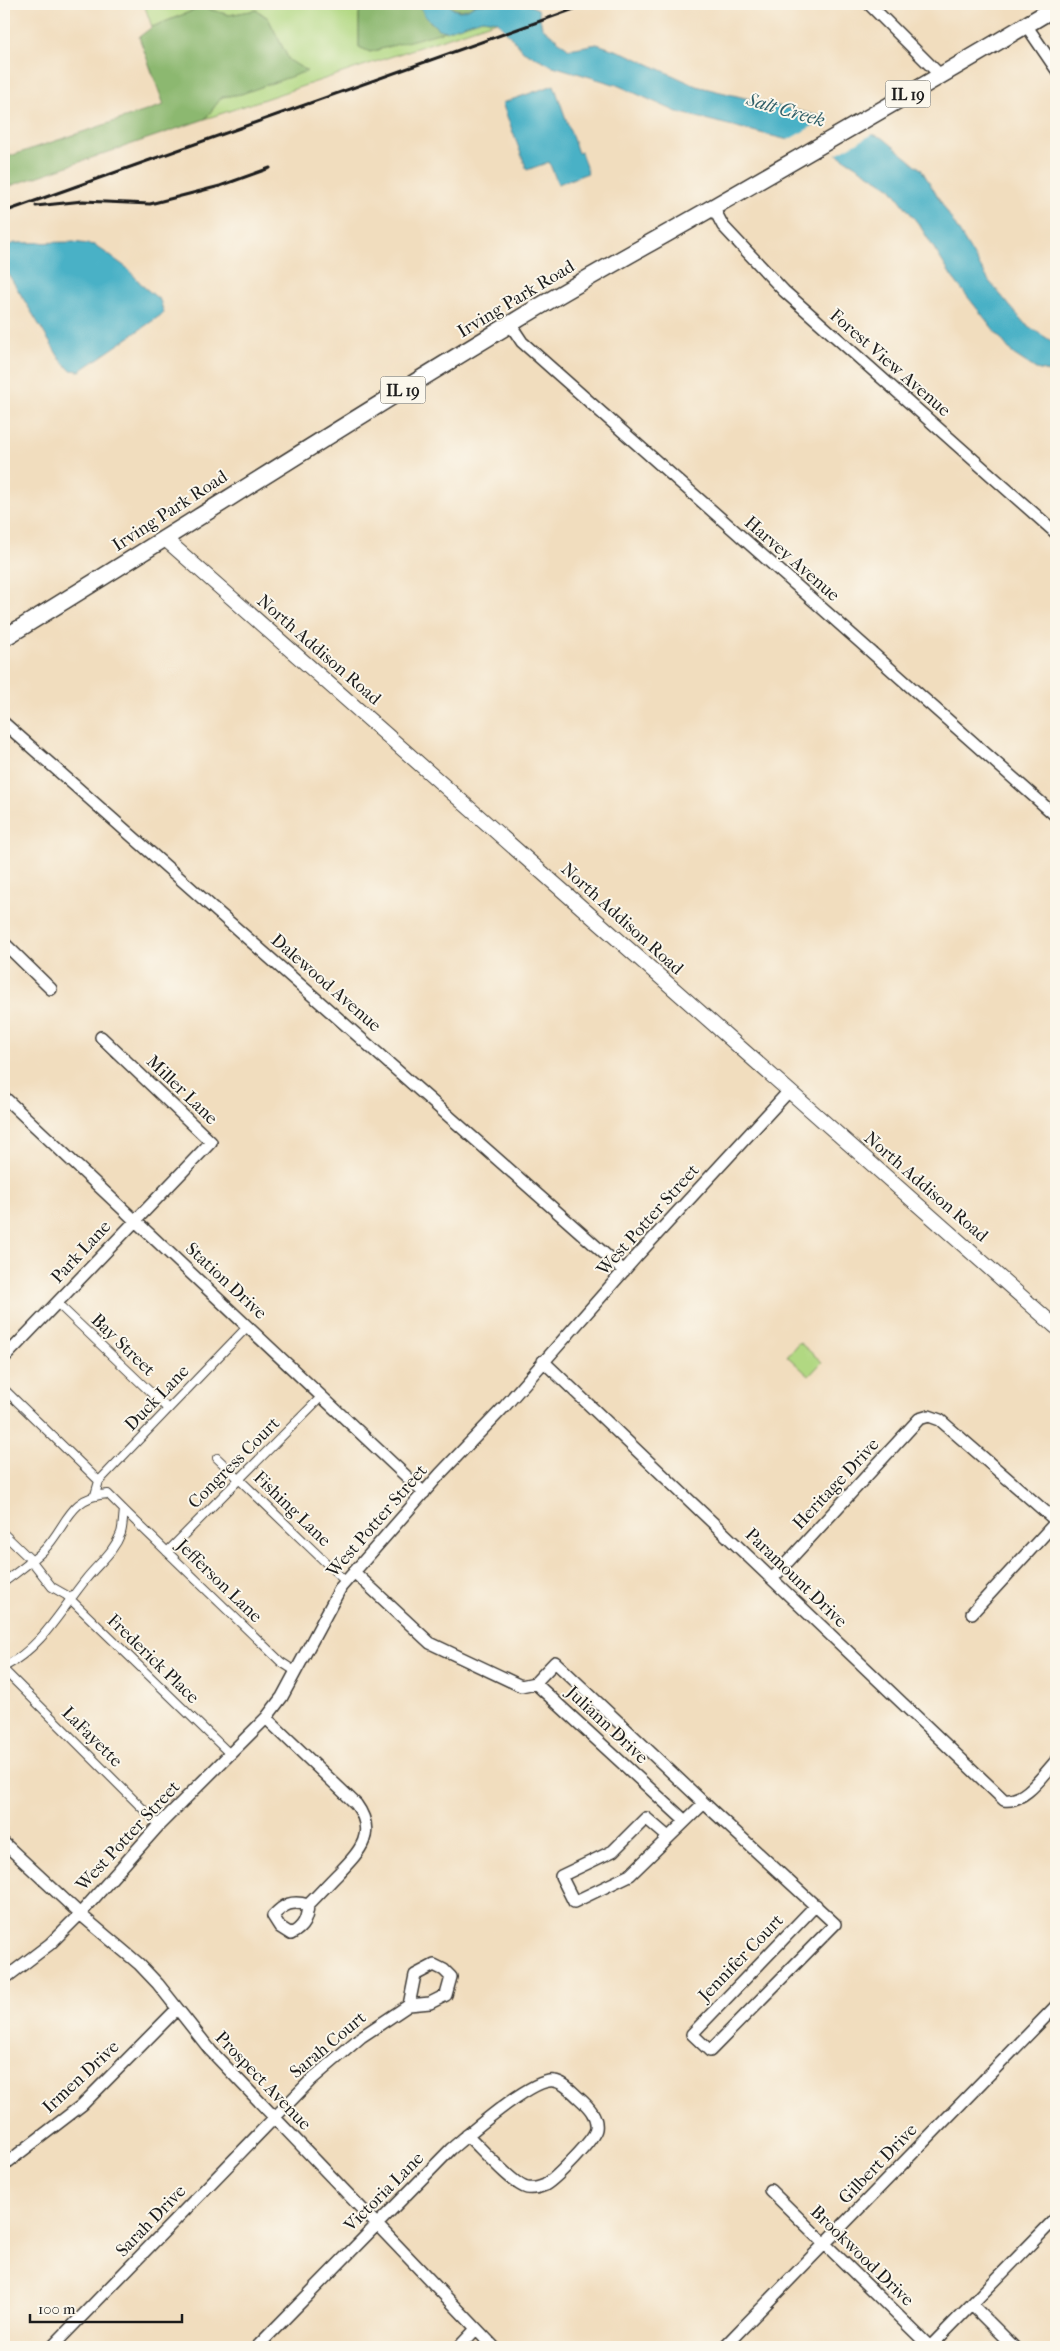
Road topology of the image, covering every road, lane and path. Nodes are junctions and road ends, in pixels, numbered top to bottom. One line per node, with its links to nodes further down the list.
1 (870, 4): 5 (street)
2 (1056, 7): 3 (main road, Irving Park Road / IL 19)
3 (1026, 25): 4 (street); 5 (main road, Irving Park Road / IL 19)
4 (1056, 68)
5 (941, 76): 6 (main road, Irving Park Road / IL 19)
6 (713, 208): 7 (main road, Irving Park Road / IL 19); 8 (street, Forest View Avenue)
7 (510, 324): 9 (main road, Irving Park Road / IL 19); 12 (street, Harvey Avenue)
8 (1056, 533)
9 (164, 538): 10 (main road, Irving Park Road / IL 19); 16 (street, North Addison Road)
10 (4, 638)
11 (4, 723): 20 (street, Dalewood Avenue)
12 (1056, 816)
13 (4, 943): 14 (street)
14 (51, 989)
15 (101, 1037): 18 (street, Miller Lane)
16 (789, 1092): 20 (street, West Potter Street); 23 (street, North Addison Road)
17 (4, 1097): 19 (street, Station Drive)
18 (184, 1171): 19 (street, Park Lane)
19 (136, 1221): 21 (street, Park Lane); 22 (street, Station Drive)
20 (624, 1271): 25 (street, West Potter Street)
21 (57, 1303): 24 (street, Park Lane); 28 (street, Bay Street)
22 (248, 1326): 27 (street, Station Drive); 28 (street, Duck Lane)
23 (1056, 1327)
24 (4, 1358)
25 (543, 1361): 32 (street, West Potter Street); 40 (street, Paramount Drive)
26 (4, 1389): 31 (street)
27 (322, 1396): 30 (street, Congress Court); 32 (street, Station Drive)
28 (168, 1409): 31 (street, Duck Lane)
29 (217, 1458): 30 (street, Fishing Lane)
30 (240, 1479): 37 (street, Congress Court); 42 (street, Fishing Lane)
31 (99, 1481): 33 (street)
32 (424, 1493): 39 (street, West Potter Street)
33 (96, 1495): 34 (street, Jefferson Lane); 38 (street)
34 (124, 1510): 37 (street, Jefferson Lane); 43 (street)
35 (1056, 1522): 40 (street, Heritage Drive); 44 (street)
36 (4, 1534): 38 (street, Frederick Place)
37 (167, 1552): 46 (street, Jefferson Lane)
38 (31, 1560): 41 (street); 43 (street, Frederick Place)
39 (354, 1572): 42 (street, West Potter Street); 47 (street)
40 (772, 1579): 50 (street, Paramount Drive)
41 (4, 1582)
42 (346, 1582): 46 (street, West Potter Street)
43 (72, 1601): 45 (street); 49 (street, Frederick Place)
44 (972, 1613)
45 (4, 1669): 53 (street, LaFayette)
46 (295, 1671): 48 (street, West Potter Street)
47 (535, 1683): 51 (street); 52 (street, Juliann Drive)
48 (266, 1718): 49 (street, West Potter Street); 56 (street)
49 (232, 1755): 53 (street, West Potter Street)
50 (1056, 1761)
51 (704, 1803): 52 (street); 57 (street)
52 (684, 1820): 54 (street)
53 (159, 1825): 58 (street, West Potter Street)
54 (668, 1837): 54 (street)
55 (4, 1843): 58 (street, Prospect Avenue)
56 (308, 1905)
57 (816, 1905): 57 (street, Jennifer Court)
58 (80, 1914): 59 (street, West Potter Street); 62 (street, Prospect Avenue)
59 (4, 1979)
60 (409, 2005): 63 (street, Sarah Court)
61 (1056, 2006): 69 (street, Gilbert Drive)
62 (177, 2009): 63 (street, Prospect Avenue); 65 (street, Irmen Drive)
63 (274, 2118): 68 (street, Prospect Avenue); 72 (street, Sarah Drive)
64 (467, 2135): 64 (street, Victoria Lane); 68 (street, Victoria Lane)
65 (4, 2165)
66 (770, 2190): 69 (street, Brookwood Drive)
67 (1056, 2218): 70 (street)
68 (376, 2224): 71 (street, Prospect Avenue); 73 (street, Victoria Lane)
69 (825, 2244): 76 (street, Gilbert Drive); 77 (street, Brookwood Drive)
70 (972, 2306): 77 (street); 78 (street)
71 (476, 2329): 74 (street); 75 (street, Prospect Avenue)
72 (52, 2347)
73 (256, 2347)
74 (459, 2347)
75 (494, 2347)
76 (724, 2347)
77 (930, 2347)
78 (1014, 2347)

